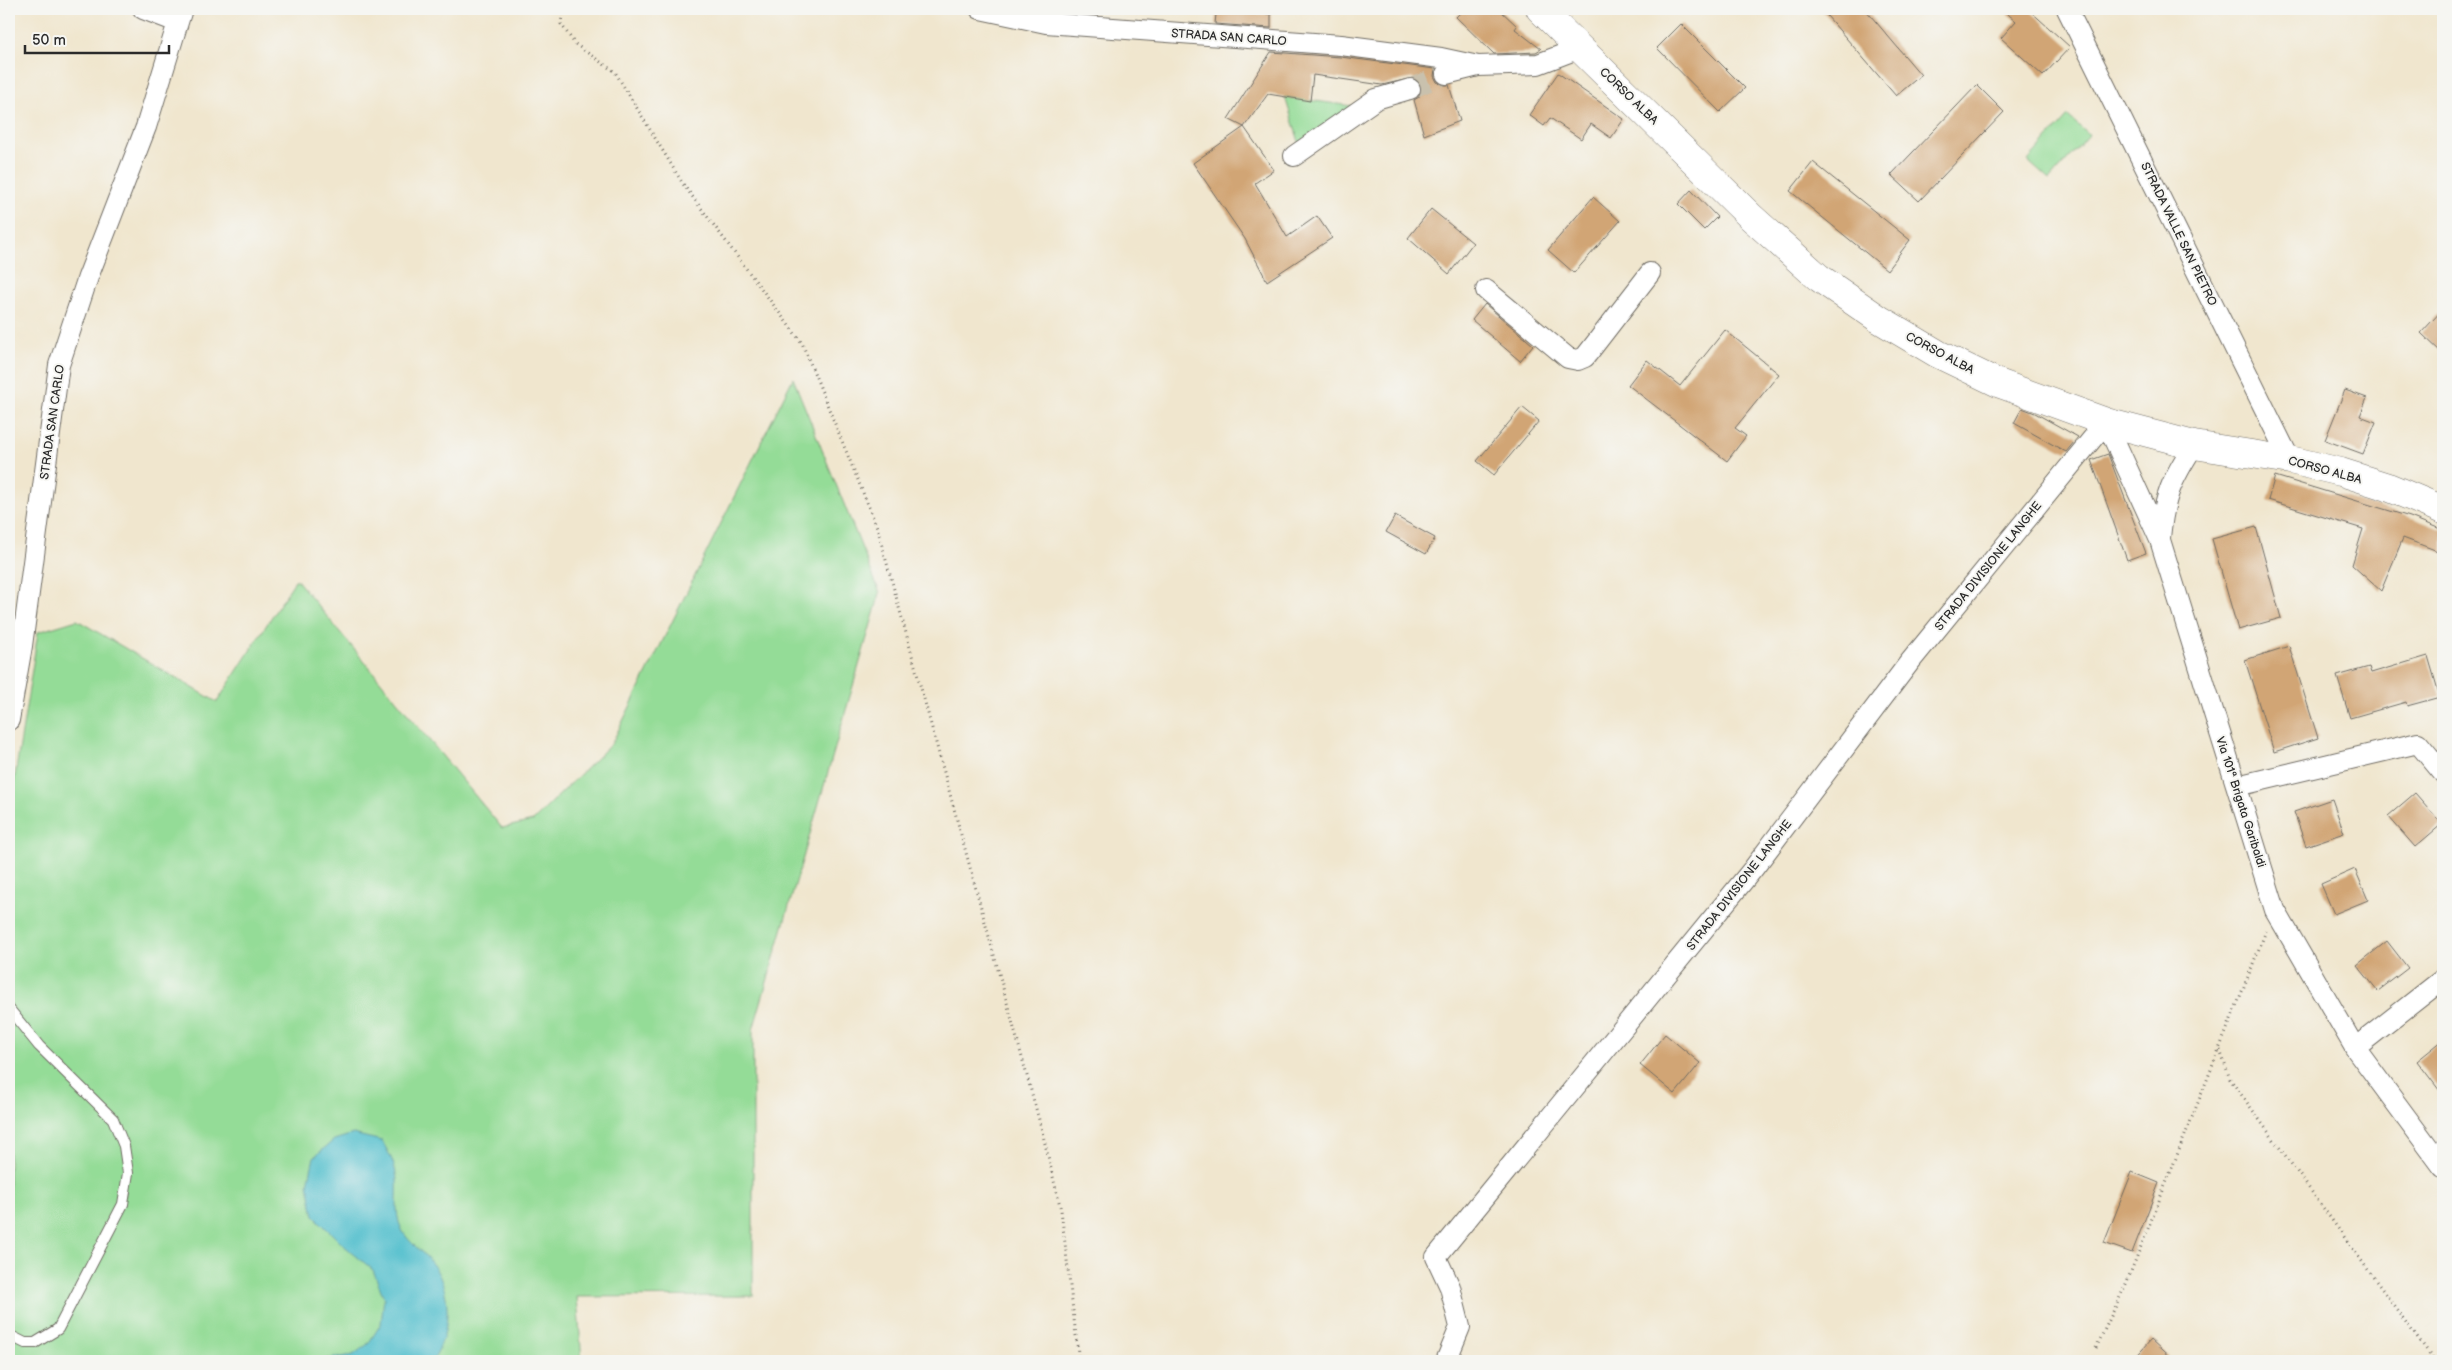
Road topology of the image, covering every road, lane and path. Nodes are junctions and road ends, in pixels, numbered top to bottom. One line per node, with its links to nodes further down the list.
1 (143, 9): 6 (street, STRADA SAN CARLO)
2 (563, 9): 30 (path)
3 (980, 9): 8 (street, STRADA SAN CARLO)
4 (1540, 9): 7 (street, CORSO ALBA)
5 (2067, 9): 16 (street, STRADA VALLE SAN PIETRO)
6 (180, 16): 19 (street, STRADA SAN CARLO)
7 (1580, 48): 8 (street, STRADA SAN CARLO); 14 (street, CORSO ALBA)
8 (1478, 66): 9 (street, STRADA SAN CARLO)
9 (1446, 74)
10 (1410, 90): 11 (street)
11 (1294, 156)
12 (1650, 273): 13 (street)
13 (1486, 290)
14 (2106, 422): 15 (street, CORSO ALBA); 18 (street, Via 101ª Brigata Garibaldi); 31 (street, STRADA DIVISIONE LANGHE)
15 (2194, 444): 16 (street, CORSO ALBA); 18 (street, Via 101ª Brigata Garibaldi)
16 (2290, 460): 17 (street, CORSO ALBA)
17 (2443, 510)
18 (2160, 540): 21 (street, Via 101ª Brigata Garibaldi)
19 (9, 720)
20 (2443, 773): 21 (street)
21 (2236, 786): 22 (street, Via 101ª Brigata Garibaldi)
22 (2275, 910): 25 (street, Via 101ª Brigata Garibaldi); 26 (path)
23 (2443, 979): 25 (street)
24 (9, 1009): 28 (lane)
25 (2355, 1048): 27 (street, Via 101ª Brigata Garibaldi)
26 (2220, 1050): 29 (path); 32 (path)
27 (2443, 1168)
28 (9, 1335)
29 (2096, 1348)
30 (1079, 1361)
31 (1446, 1361)
32 (2434, 1361)

